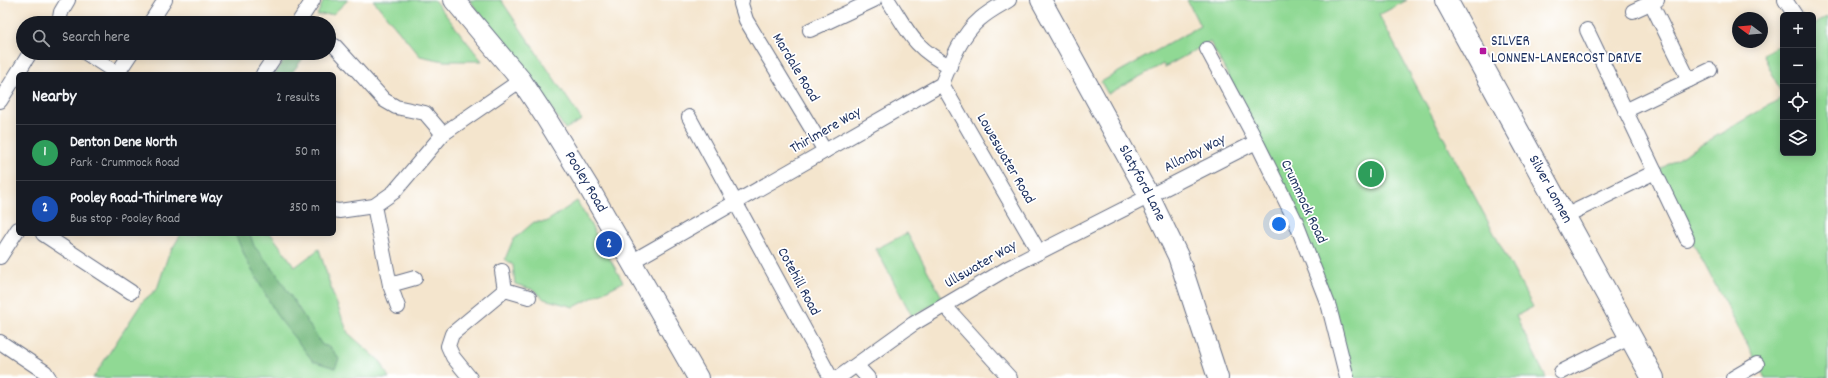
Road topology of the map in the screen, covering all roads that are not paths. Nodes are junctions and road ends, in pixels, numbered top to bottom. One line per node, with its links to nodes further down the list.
1 (68, 0): 15 (street)
2 (165, 0): 16 (street)
3 (313, 0): 17 (street)
4 (454, 0): 33 (street, Pooley Road)
5 (742, 0): 41 (street, Mardale Road)
6 (874, 0): 18 (street)
7 (888, 0): 26 (street)
8 (1009, 0): 26 (street)
9 (1041, 0): 43 (street, Slatyford Lane)
10 (1446, 0): 47 (main road, Silver Lonnen)
11 (1785, 0): 14 (street)
12 (1654, 1): 13 (street); 34 (street)
13 (1633, 11)
14 (1793, 12)
15 (61, 16)
16 (155, 16)
17 (303, 16)
18 (810, 30)
19 (1587, 30): 37 (street)
20 (336, 47): 39 (street)
21 (1207, 49): 40 (street, Crummock Road)
22 (26, 60): 28 (street)
23 (96, 60): 29 (street)
24 (126, 60): 30 (street)
25 (272, 60): 31 (street)
26 (950, 66): 35 (street)
27 (1710, 70): 34 (street)
28 (18, 72)
29 (114, 72)
30 (118, 72)
31 (263, 72)
32 (16, 75): 36 (street)
33 (521, 80): 39 (street); 53 (street, Pooley Road)
34 (1689, 80): 37 (street)
35 (942, 84): 41 (street, Thirlmere Way); 51 (street, Loweswater Road)
36 (0, 101)
37 (1625, 111): 42 (street)
38 (689, 117): 44 (street, Cotehill Road)
39 (444, 134): 45 (street)
40 (1256, 142): 43 (street, Allonby Way); 75 (street, Crummock Road)
41 (825, 151): 44 (street, Thirlmere Way)
42 (1655, 172): 47 (street); 50 (street)
43 (1150, 196): 51 (street, Ullswater Way); 74 (street, Slatyford Lane)
44 (736, 202): 53 (street, Thirlmere Way); 70 (street, Cotehill Road)
45 (374, 206): 46 (street); 56 (street)
46 (336, 210)
47 (1565, 216): 62 (main road, Silver Lonnen)
48 (16, 232): 52 (street)
49 (46, 236): 58 (street)
50 (1687, 240)
51 (1039, 252): 60 (street, Ullswater Way)
52 (0, 257)
53 (631, 262): 69 (street, Pooley Road)
54 (502, 271): 57 (street)
55 (415, 278): 56 (street)
56 (390, 285): 61 (street)
57 (505, 290): 59 (street); 68 (street)
58 (131, 292)
59 (528, 297)
60 (945, 306): 65 (street, Ullswater Way); 73 (street)
61 (398, 307)
62 (1631, 337): 66 (street); 76 (main road, Silver Lonnen)
63 (0, 342): 67 (street)
64 (1757, 364): 77 (street)
65 (857, 366): 71 (street, Ullswater Way); 72 (street)
66 (1561, 372)
67 (49, 378)
68 (470, 378)
69 (697, 378)
70 (831, 378)
71 (838, 378)
72 (868, 378)
73 (1010, 378)
74 (1218, 378)
75 (1347, 378)
76 (1653, 378)
77 (1733, 378)

